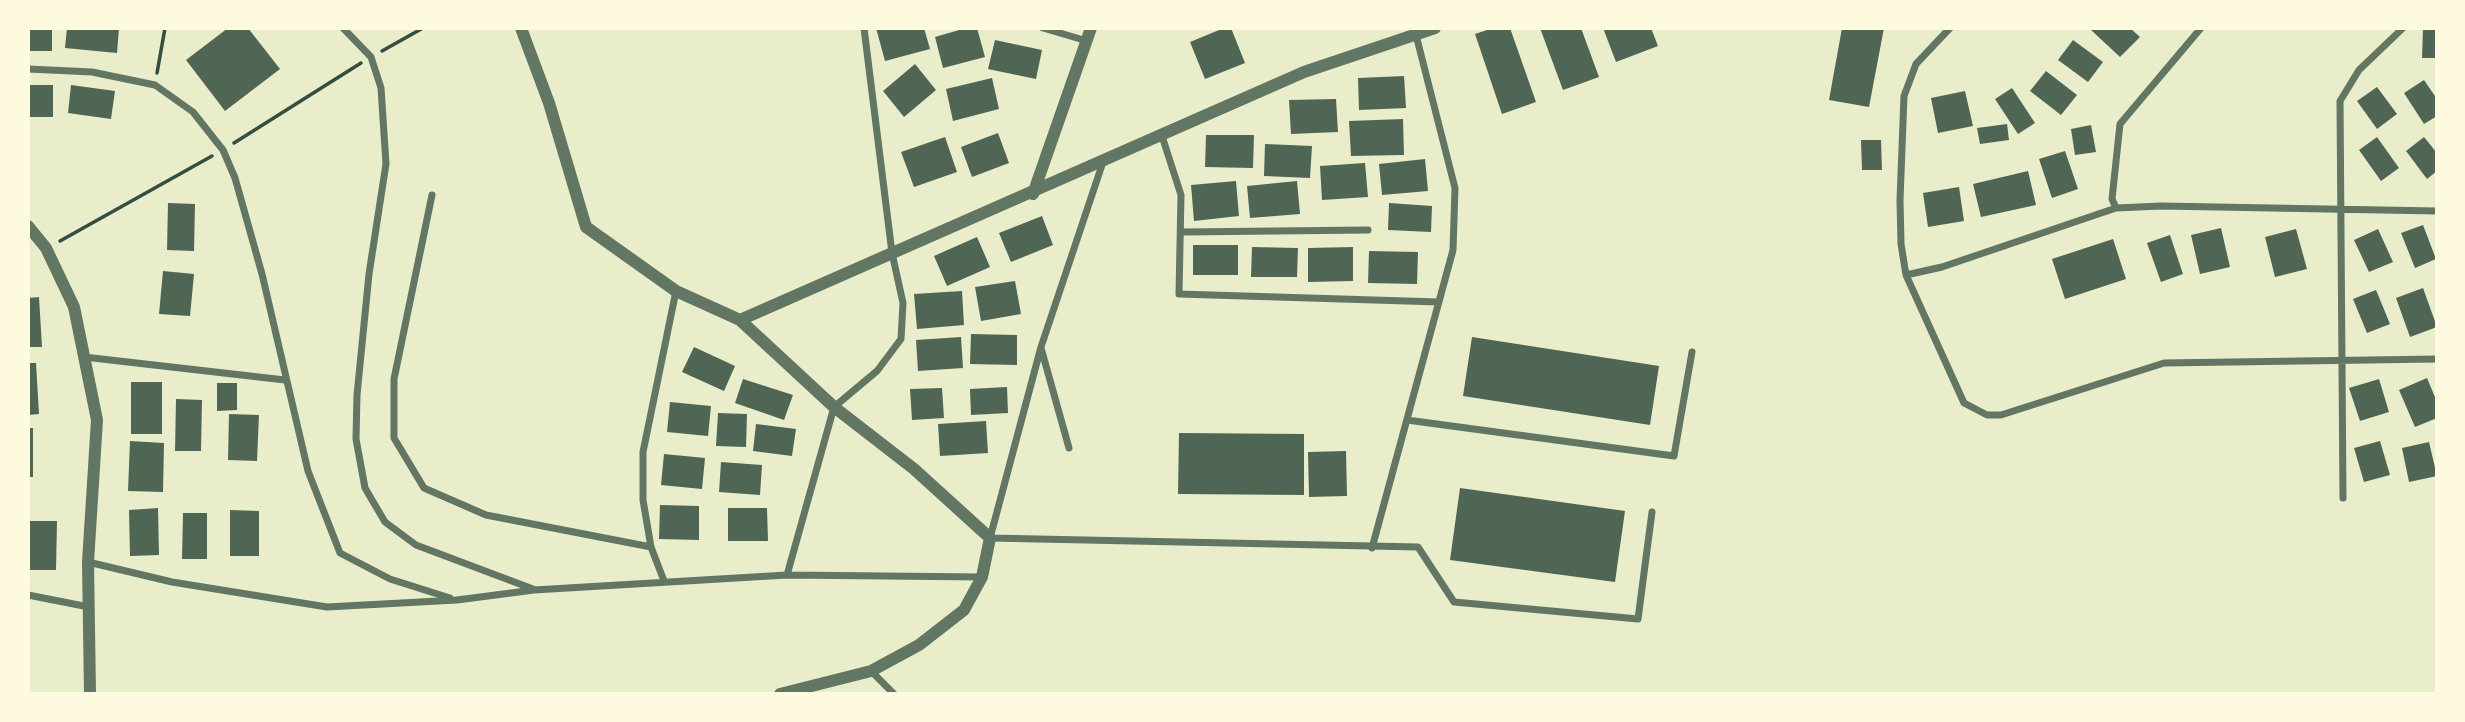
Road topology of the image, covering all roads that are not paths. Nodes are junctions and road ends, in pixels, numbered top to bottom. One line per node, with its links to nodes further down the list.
1 (343, 28): 45 (street)
2 (521, 28): 24 (street)
3 (864, 28): 22 (street)
4 (1043, 28): 9 (street)
5 (1435, 28): 10 (street)
6 (1950, 28): 23 (street)
7 (2202, 28): 16 (street)
8 (2403, 28): 17 (street)
9 (1089, 34): 14 (street)
10 (1416, 35): 12 (street); 25 (street)
11 (28, 69): 32 (street)
12 (1161, 133): 13 (street); 21 (street)
13 (1103, 162): 14 (street); 27 (street)
14 (1032, 194): 22 (street)
15 (432, 195): 39 (street)
16 (2116, 208): 17 (street); 23 (street)
17 (2339, 209): 18 (street); 31 (street)
18 (2437, 211)
19 (28, 226): 29 (street)
20 (1368, 230): 21 (street)
21 (1183, 232): 25 (street)
22 (892, 253): 26 (street); 33 (street)
23 (1906, 275): 31 (street)
24 (676, 291): 26 (street); 39 (street)
25 (1439, 302): 34 (street)
26 (740, 320): 33 (street)
27 (1041, 347): 35 (street); 38 (street)
28 (1692, 352): 34 (street)
29 (84, 357): 32 (street); 41 (street)
30 (2437, 359): 31 (street)
31 (2340, 360): 36 (street)
32 (285, 380): 47 (street)
33 (834, 407): 38 (street); 42 (street)
34 (1407, 420): 40 (street)
35 (1069, 448)
36 (2343, 498)
37 (1652, 512): 40 (street)
38 (990, 538): 40 (street); 43 (street)
39 (651, 547): 44 (street)
40 (1372, 548)
41 (88, 562): 47 (street); 48 (street)
42 (787, 575): 43 (street); 44 (street)
43 (982, 577): 49 (street)
44 (664, 581): 45 (street)
45 (534, 590): 47 (street)
46 (28, 595): 48 (street)
47 (457, 600)
48 (89, 607): 50 (street)
49 (871, 671): 51 (street); 52 (street)
50 (90, 694)
51 (780, 694)
52 (894, 694)

